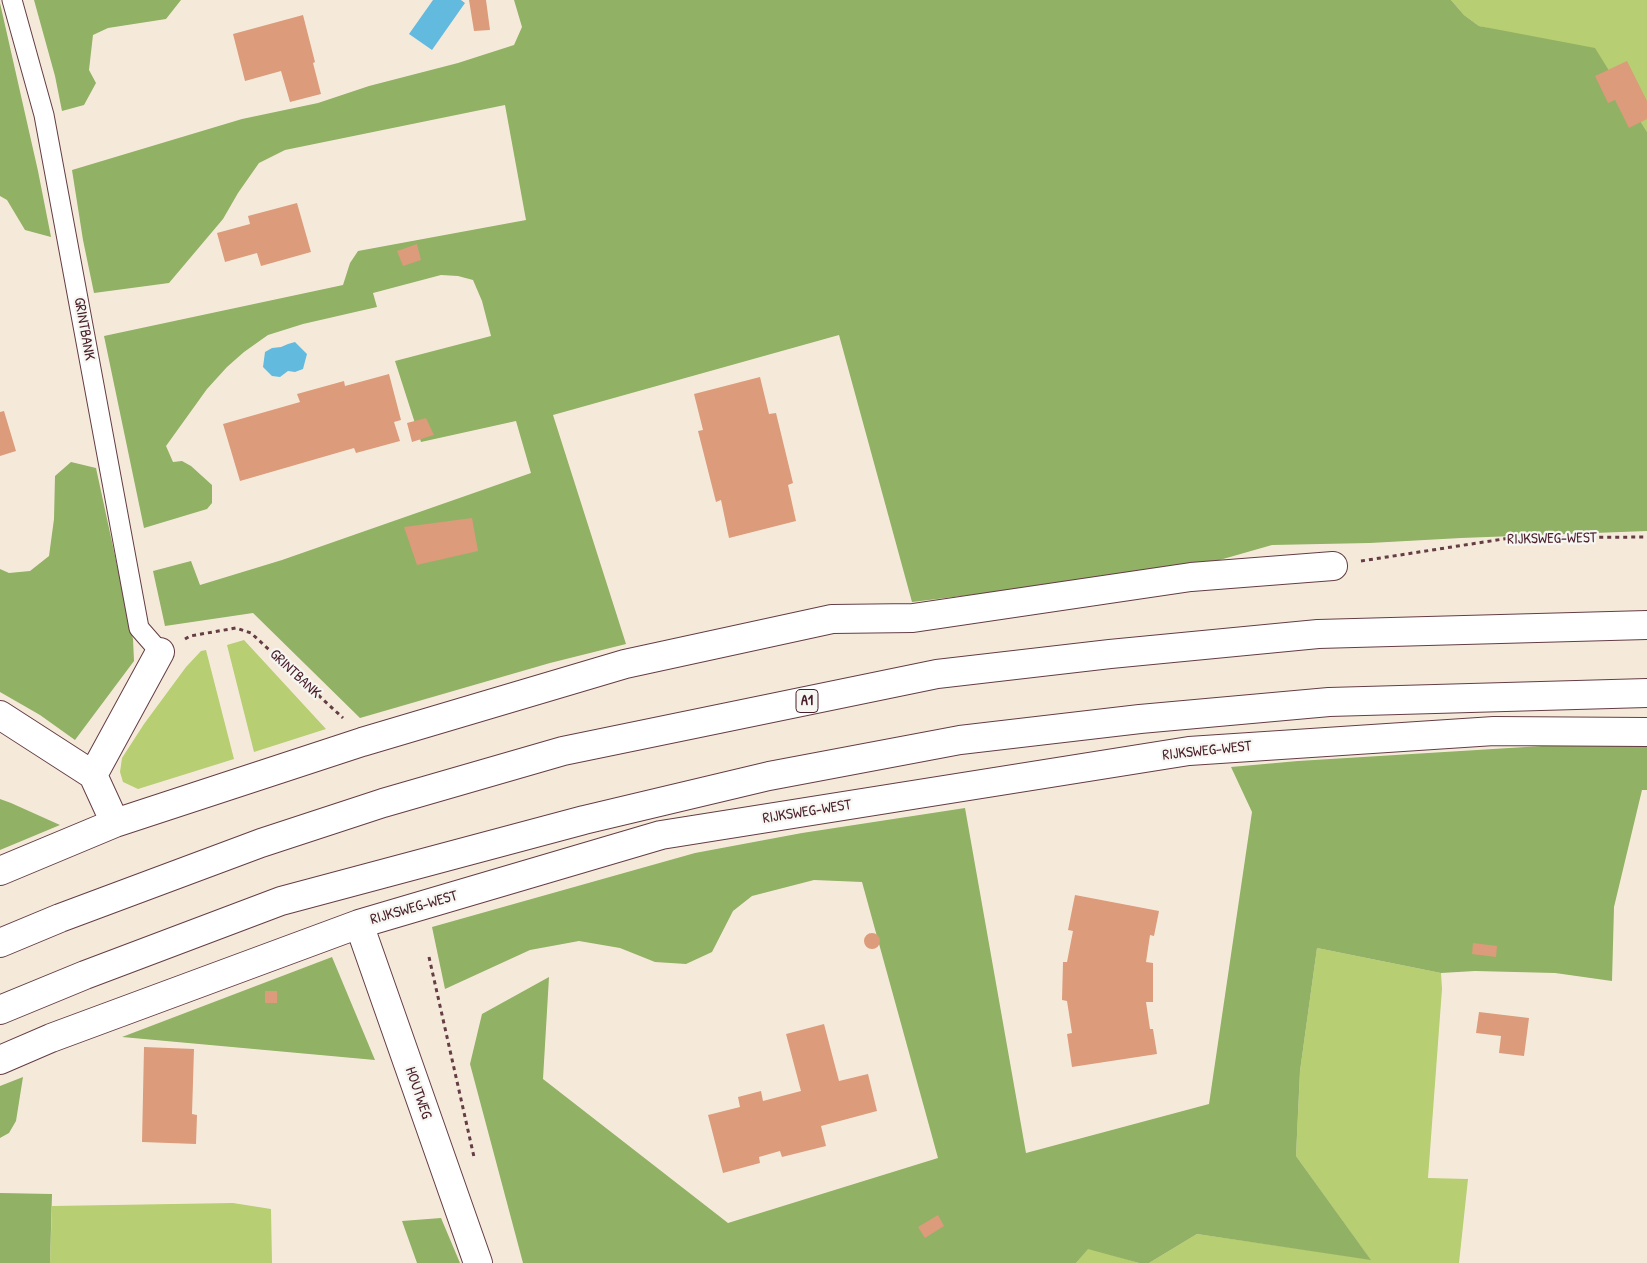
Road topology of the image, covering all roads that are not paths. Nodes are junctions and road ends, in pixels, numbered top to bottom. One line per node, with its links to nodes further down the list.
1 (12, 0): 4 (lane, GRINTBANK)
2 (1333, 566): 9 (main road)
3 (1647, 625): 12 (main road, A1)
4 (160, 652): 8 (main road)
5 (1647, 693): 13 (main road)
6 (0, 715): 8 (main road)
7 (1647, 732): 11 (main road, RIJKSWEG-WEST)
8 (93, 775): 9 (main road)
9 (115, 823): 10 (main road)
10 (0, 871)
11 (359, 924): 14 (main road, RIJKSWEG-WEST); 15 (main road, HOUTWEG)
12 (0, 943)
13 (0, 1010)
14 (0, 1060)
15 (478, 1263)

